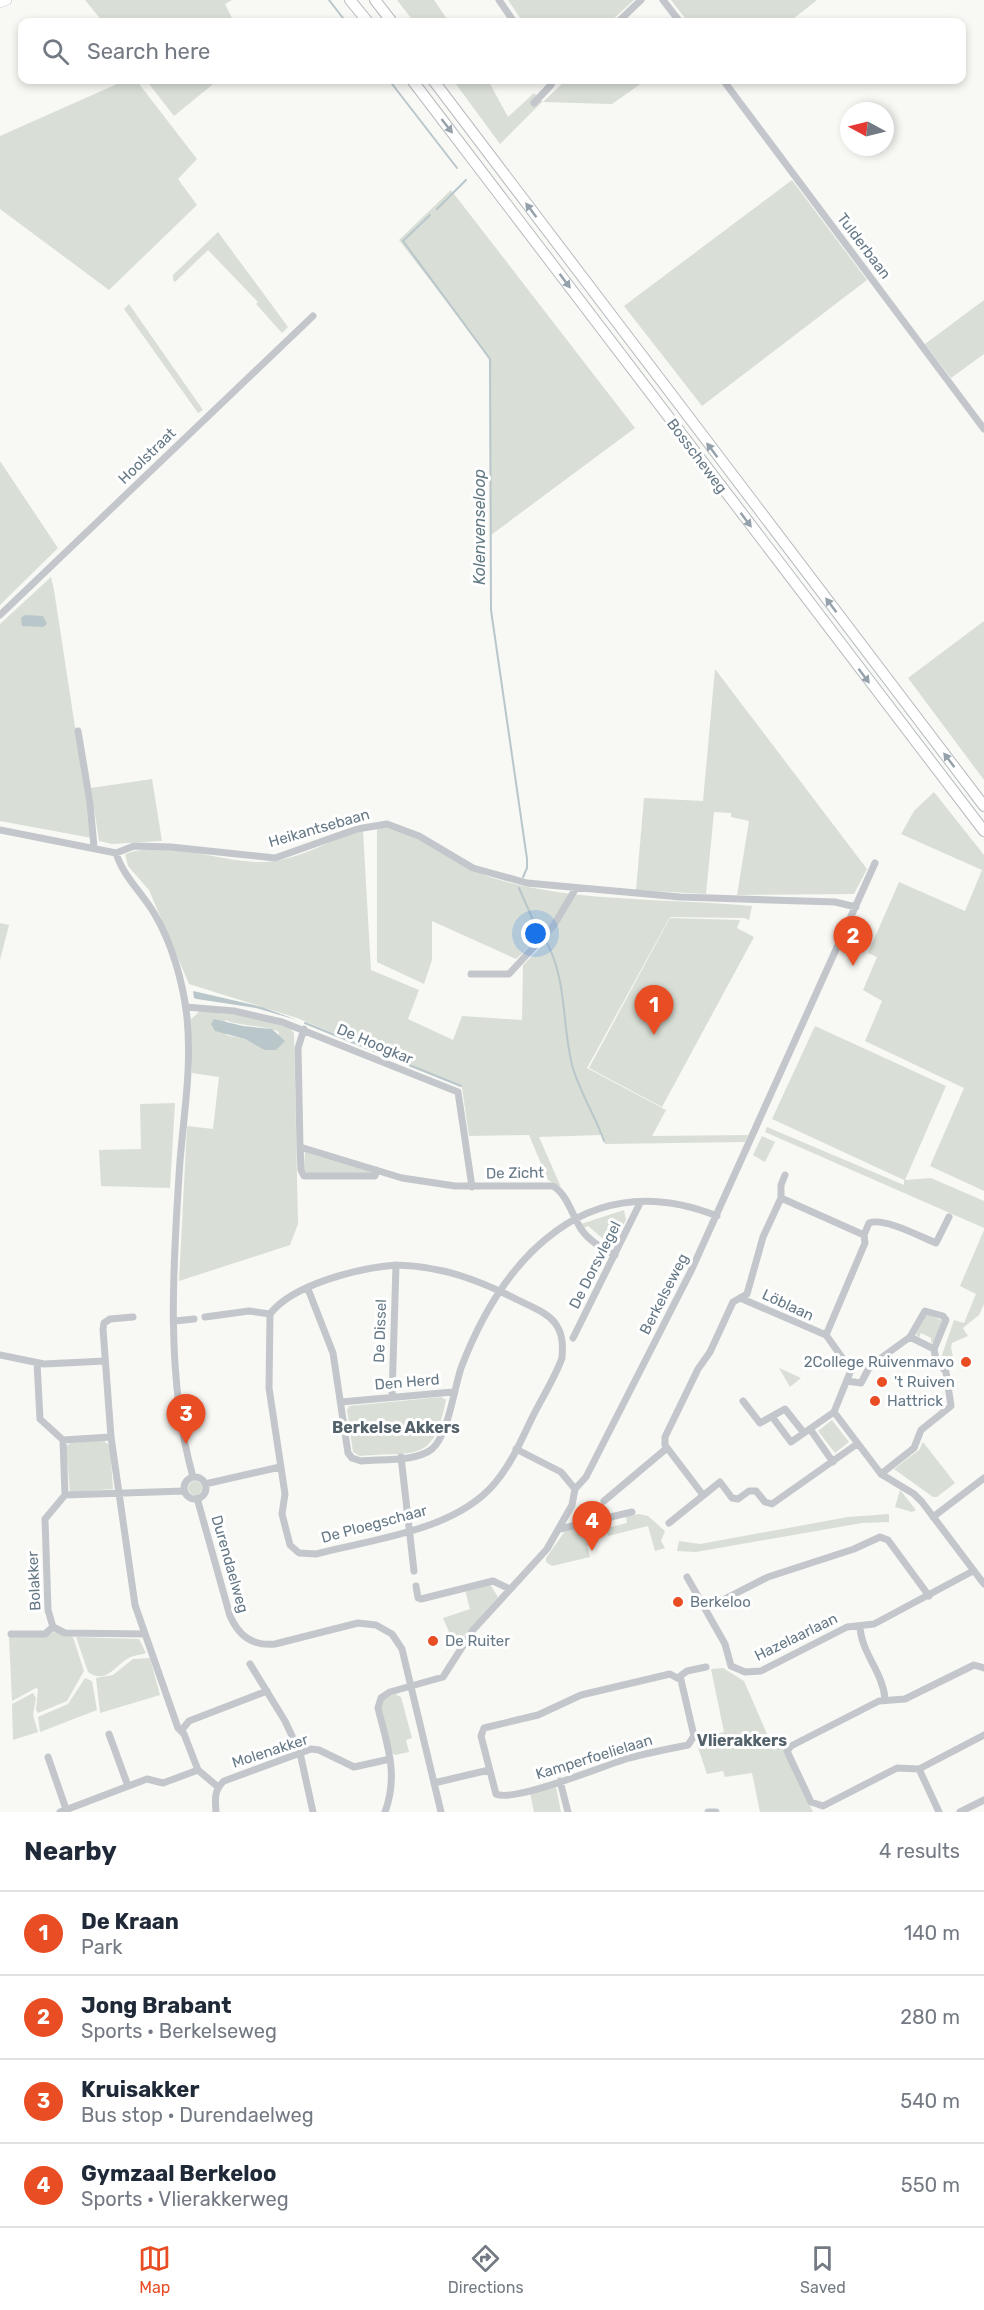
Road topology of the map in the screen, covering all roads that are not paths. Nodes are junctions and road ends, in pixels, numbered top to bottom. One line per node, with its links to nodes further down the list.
1 (7, 0): 7 (street)
2 (350, 0): 8 (main road)
3 (375, 0): 9 (main road)
4 (499, 0): 10 (street)
5 (641, 0): 11 (street)
6 (663, 0): 12 (street)
7 (0, 3)
8 (365, 18)
9 (389, 18)
10 (511, 18)
11 (622, 18)
12 (677, 18)
13 (415, 84): 24 (main road, Bosscheweg, one-way to 24)
14 (436, 84): 22 (main road, Bosscheweg, one-way to 14)
15 (552, 84): 17 (street)
16 (726, 84): 19 (street, Tulderbaan)
17 (534, 103)
18 (313, 316): 20 (street, Hoolstraat)
19 (984, 429)
20 (0, 615)
21 (78, 731): 25 (street)
22 (984, 806)
23 (0, 830): 25 (street, Heikantsebaan)
24 (984, 831)
25 (94, 847): 26 (street, Heikantsebaan)
26 (116, 853): 28 (street, Heikantsebaan); 31 (street)
27 (875, 862): 29 (street, Berkelseweg)
28 (576, 888): 29 (street, Heikantsebaan); 30 (street)
29 (856, 906): 39 (street, Berkelseweg)
30 (471, 974)
31 (186, 1007): 32 (street, De Hoogkar); 52 (street)
32 (304, 1029): 33 (street); 36 (street, De Hoogkar)
33 (300, 1147): 34 (street); 34 (street)
34 (377, 1170): 36 (street)
35 (785, 1175): 37 (street, Löblaan)
36 (472, 1187): 41 (street, De Zicht)
37 (781, 1198): 42 (street); 47 (street, Löblaan)
38 (639, 1203): 39 (street); 41 (street); 43 (street, De Dorsvlegel)
39 (717, 1216): 80 (street, Berkelseweg)
40 (949, 1217): 42 (street)
41 (576, 1219): 43 (street); 46 (street)
42 (864, 1235): 53 (street, Löblaan)
43 (615, 1255): 55 (street, De Dorsvlegel)
44 (396, 1265): 45 (street, De Ploegschaar); 46 (street, De Ploegschaar); 62 (street, De Dissel)
45 (308, 1289): 48 (street, De Ploegschaar); 64 (street)
46 (500, 1291): 61 (street); 72 (street, De Ploegschaar)
47 (740, 1298): 53 (street, Löblaan); 71 (street)
48 (270, 1314): 50 (street); 75 (street, De Ploegschaar)
49 (133, 1317): 58 (street)
50 (205, 1317)
51 (194, 1319): 52 (street)
52 (175, 1321): 77 (street)
53 (826, 1335): 60 (street)
54 (910, 1337): 56 (street); 56 (street); 60 (street)
55 (573, 1338)
56 (934, 1349): 76 (street)
57 (0, 1355): 59 (street)
58 (105, 1360): 59 (street); 68 (street)
59 (37, 1363): 69 (street)
60 (847, 1381): 65 (street)
61 (453, 1392): 62 (street, Den Herd); 73 (street, Den Herd)
62 (392, 1397): 64 (street, Den Herd)
63 (743, 1401): 66 (street)
64 (341, 1402): 73 (street, Den Herd)
65 (834, 1412): 67 (street); 70 (street)
66 (772, 1418): 67 (street); 67 (street)
67 (807, 1431): 74 (street)
68 (111, 1437): 69 (street); 82 (street)
69 (63, 1440): 84 (street)
70 (857, 1444): 74 (street); 76 (street)
71 (667, 1448): 83 (street); 86 (street)
72 (516, 1449): 80 (street); 91 (street, De Ploegschaar)
73 (400, 1457): 91 (street)
74 (833, 1462): 83 (street)
75 (280, 1467): 79 (street); 91 (street, De Ploegschaar)
76 (881, 1474): 88 (street)
77 (194, 1477): 79 (street); 81 (street)
78 (984, 1478): 88 (street)
79 (205, 1484): 85 (street)
80 (575, 1488): 90 (street, Berkelseweg)
81 (184, 1491): 82 (street); 85 (street)
82 (118, 1494): 84 (street); 103 (street)
83 (703, 1495): 89 (street)
84 (65, 1496): 101 (street, Bolakker)
85 (197, 1498): 108 (street, Durendaelweg)
86 (604, 1501)
87 (632, 1512): 90 (street)
88 (933, 1516): 92 (street)
89 (669, 1524)
90 (560, 1529): 97 (street, Berkelseweg)
91 (409, 1530): 93 (street)
92 (973, 1570): 95 (street); 98 (street, Hazelaarlaan)
93 (414, 1571)
94 (687, 1576): 99 (street, Hazelaarlaan)
95 (984, 1584)
96 (416, 1586): 97 (street)
97 (510, 1589): 108 (street, Berkelseweg)
98 (929, 1596): 99 (street); 100 (street, Hazelaarlaan)
99 (705, 1610): 100 (street, Hazelaarlaan)
100 (860, 1626): 110 (street)
101 (53, 1627): 102 (street, Bolakker); 103 (street)
102 (11, 1634)
103 (144, 1634): 111 (street)
104 (250, 1664): 109 (street)
105 (706, 1667): 107 (street, Kamperfoelielaan)
106 (984, 1668): 110 (street)
107 (679, 1677): 119 (street, Kamperfoelielaan); 120 (street, Kamperfoelielaan)
108 (411, 1687): 116 (street, Berkelseweg); 121 (street)
109 (267, 1691): 111 (street); 114 (street)
110 (885, 1699): 117 (street)
111 (181, 1731): 118 (street)
112 (109, 1734): 122 (street)
113 (984, 1735): 117 (street)
114 (300, 1753): 116 (street, Molenakker); 123 (street, Molenakker); 127 (street)
115 (48, 1757): 125 (street)
116 (390, 1759): 128 (street, Berkelseweg)
117 (919, 1769): 133 (street)
118 (198, 1770): 122 (street); 123 (street)
119 (489, 1770): 120 (street, Kamperfoelielaan); 121 (street)
120 (560, 1781): 130 (street)
121 (434, 1783): 129 (street)
122 (128, 1786): 125 (street)
123 (218, 1786): 126 (street, Molenakker)
124 (984, 1800): 134 (street)
125 (63, 1810)
126 (216, 1812)
127 (313, 1812)
128 (385, 1812)
129 (441, 1812)
130 (568, 1812)
131 (708, 1812): 132 (street)
132 (716, 1812)
133 (939, 1812)
134 (960, 1812)

